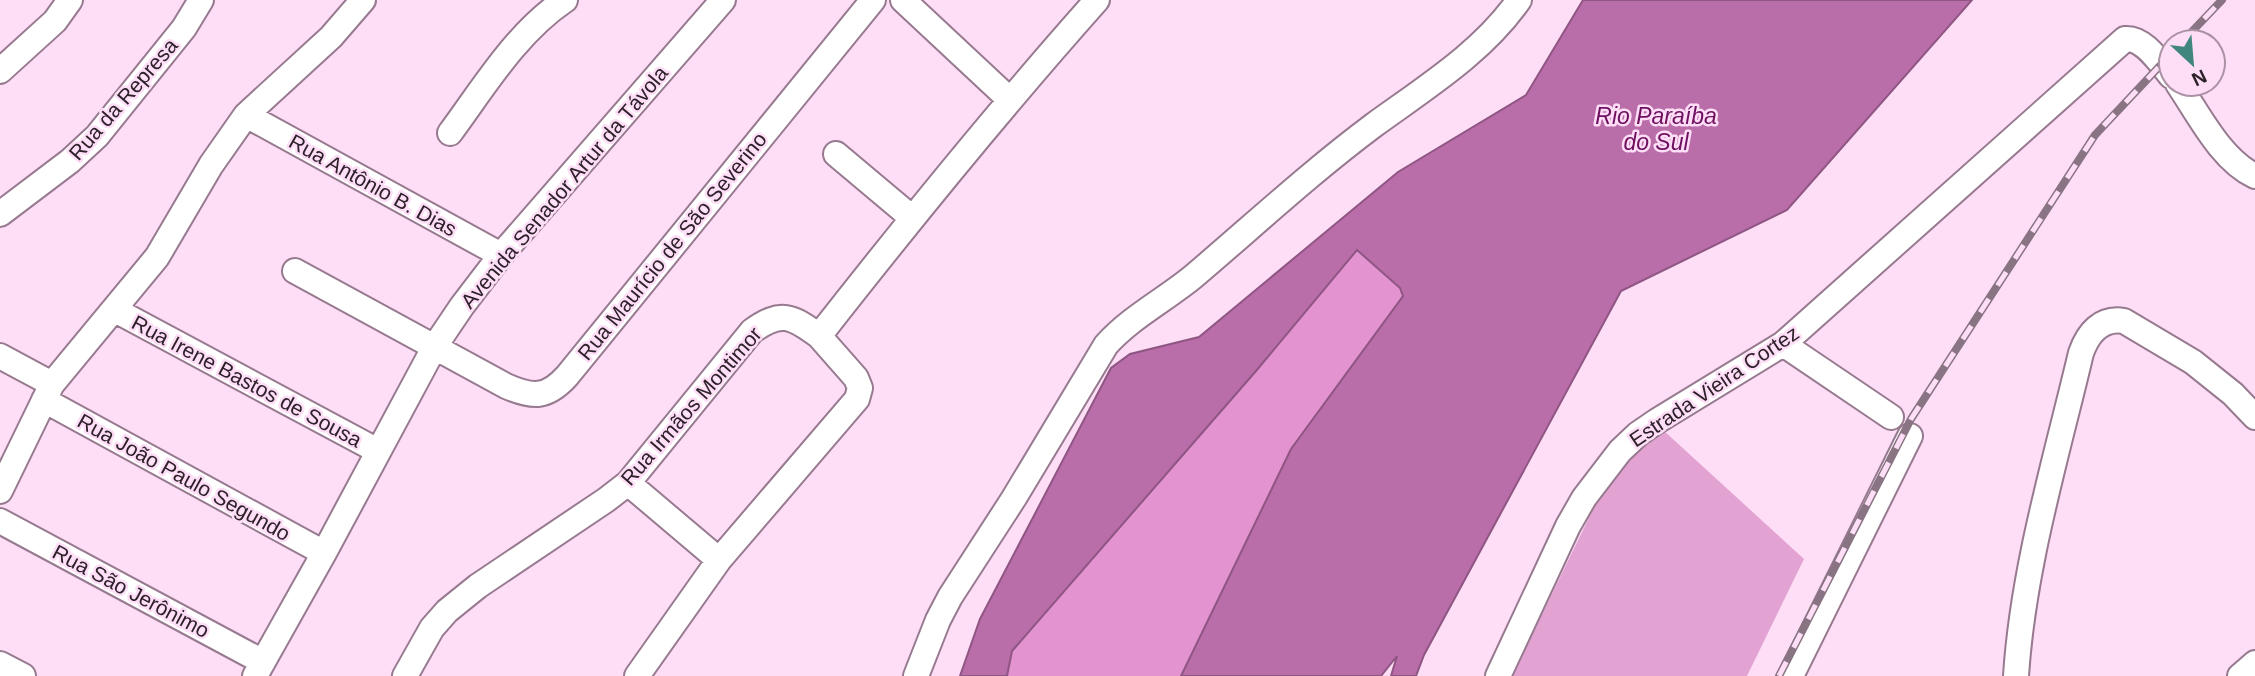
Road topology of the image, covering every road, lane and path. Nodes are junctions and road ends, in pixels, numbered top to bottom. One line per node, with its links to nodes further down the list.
1 (70, 0): 11 (street)
2 (201, 0): 18 (street, Rua da Represa)
3 (363, 0): 14 (street)
4 (723, 0): 20 (street, Avenida Senador Artur da Távola)
5 (873, 0): 25 (street, Rua Maurício de São Severino)
6 (903, 0): 13 (street)
7 (1097, 0): 13 (street)
8 (1519, 0): 43 (street)
9 (556, 2): 15 (street)
10 (2157, 61): 24 (street, Estrada Vieira Cortez)
11 (0, 71)
12 (2188, 98): 17 (street)
13 (1009, 99): 19 (street)
14 (246, 115): 20 (street, Rua Antônio B. Dias); 22 (street)
15 (450, 133)
16 (836, 154): 19 (street)
17 (2255, 176)
18 (0, 214)
19 (911, 217): 23 (street)
20 (500, 255): 25 (street, Avenida Senador Artur da Távola)
21 (295, 271): 25 (street, Rua Maurício de São Severino)
22 (115, 310): 27 (street); 31 (street, Rua Irene Bastos de Sousa)
23 (820, 336): 32 (street, Rua Irmãos Montimor); 36 (street)
24 (1783, 344): 28 (street); 44 (street, Estrada Vieira Cortez)
25 (435, 346): 31 (street, Avenida Senador Artur da Távola)
26 (0, 356): 27 (street, Rua João Paulo Segundo)
27 (48, 392): 33 (street); 35 (street, Rua João Paulo Segundo)
28 (1891, 417)
29 (2255, 417): 46 (street)
30 (1910, 436): 45 (street)
31 (378, 451): 35 (street, Avenida Senador Artur da Távola)
32 (628, 482): 36 (street); 41 (street, Rua Irmãos Montimor)
33 (0, 491)
34 (0, 520): 39 (street, Rua São Jerônimo)
35 (324, 554): 39 (street, Avenida Senador Artur da Távola)
36 (719, 560): 42 (street)
37 (0, 663): 40 (street)
38 (2255, 663): 47 (street)
39 (259, 669)
40 (23, 676)
41 (405, 676)
42 (638, 676)
43 (916, 676)
44 (1498, 676)
45 (1791, 676)
46 (2016, 676)
47 (2240, 676)

